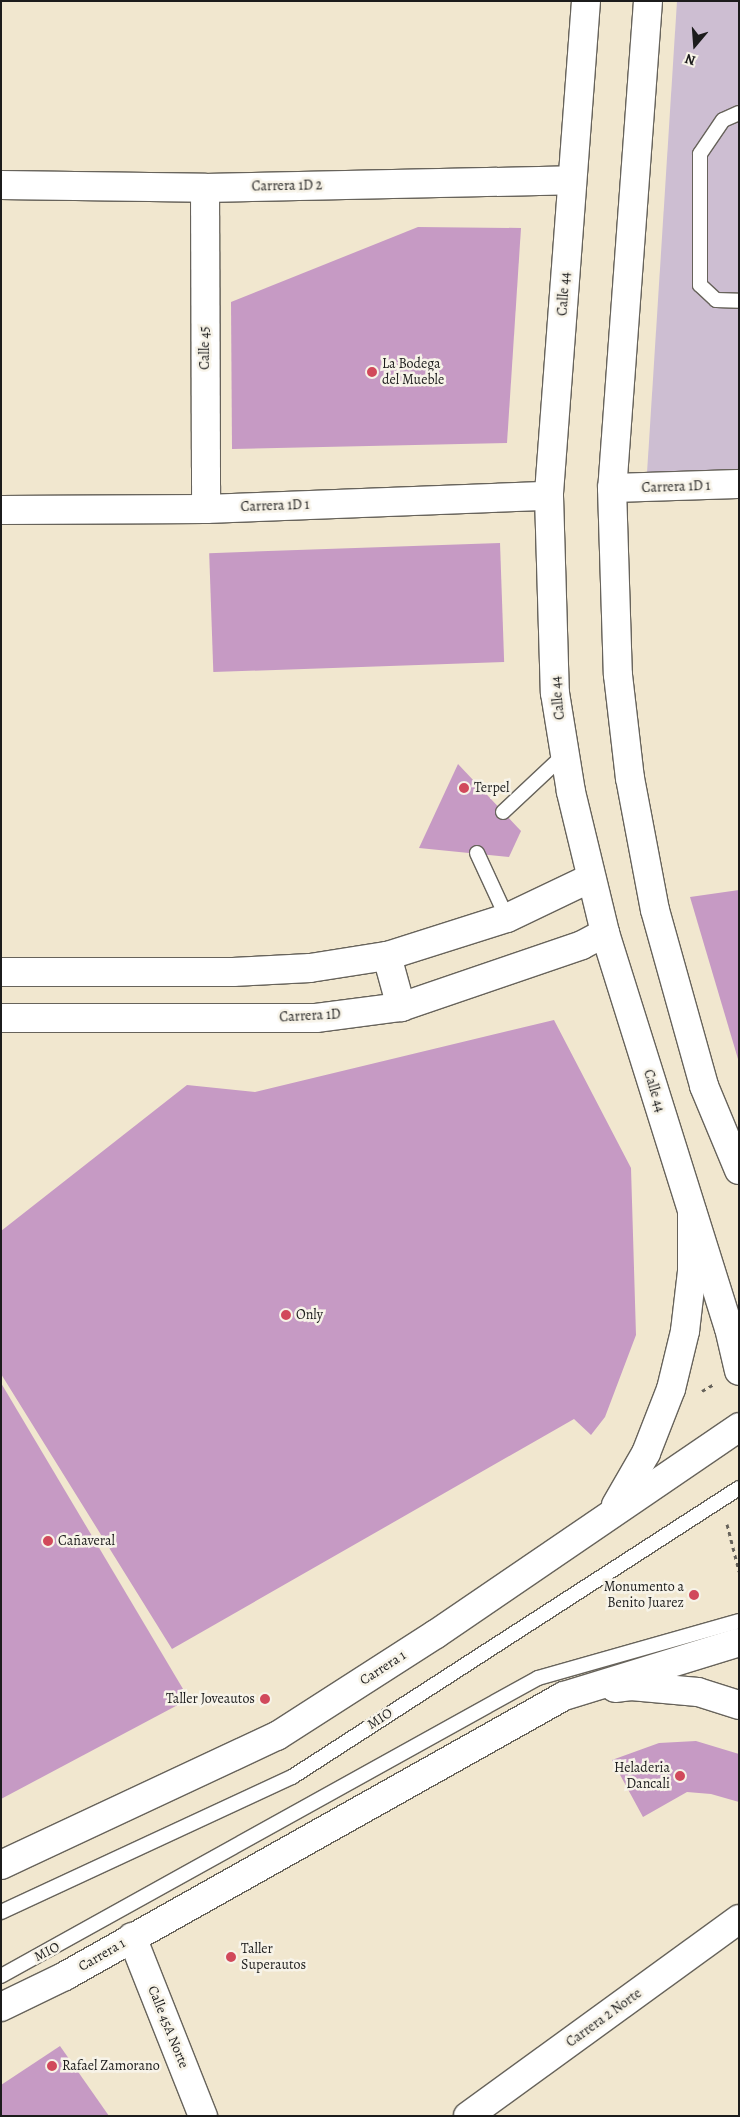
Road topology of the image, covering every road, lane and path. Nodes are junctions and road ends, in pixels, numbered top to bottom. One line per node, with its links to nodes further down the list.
1 (586, 1): 4 (main road, Calle 44)
2 (648, 1): 9 (main road)
3 (739, 113): 7 (lane)
4 (572, 180): 6 (main road, Carrera 1D 2); 10 (main road, Calle 44)
5 (1, 185): 6 (main road, Carrera 1D 2)
6 (205, 188): 11 (main road, Calle 45)
7 (739, 301)
8 (739, 484): 9 (main road, Carrera 1D 1)
9 (612, 488): 23 (main road)
10 (549, 496): 11 (main road, Carrera 1D 1); 13 (main road, Calle 44)
11 (206, 509): 12 (main road, Carrera 1D 1)
12 (1, 510)
13 (565, 754): 14 (lane); 16 (main road, Calle 44)
14 (503, 812)
15 (477, 853): 17 (lane)
16 (590, 878): 17 (main road); 18 (main road, Calle 44)
17 (507, 918): 19 (main road)
18 (605, 933): 21 (main road, Carrera 1D); 24 (main road, Calle 44)
19 (387, 956): 20 (main road); 21 (main road)
20 (1, 972)
21 (401, 1007): 22 (main road, Carrera 1D)
22 (1, 1018)
23 (739, 1170)
24 (692, 1212): 25 (main road, Calle 44); 28 (main road)
25 (739, 1372)
26 (739, 1427): 28 (main road, Carrera 1)
27 (739, 1488): 36 (lane, MIO)
28 (612, 1512): 35 (main road, Carrera 1)
29 (724, 1514): 30 (path)
30 (739, 1571)
31 (739, 1620): 39 (lane, MIO)
32 (739, 1642): 33 (main road, Carrera 1)
33 (564, 1696): 34 (main road); 38 (main road, Carrera 1)
34 (739, 1705)
35 (1, 1865)
36 (1, 1912)
37 (739, 1919): 42 (main road, Carrera 2 Norte)
38 (132, 1937): 40 (main road, Carrera 1); 41 (main road, Calle 45A Norte)
39 (1, 1976)
40 (1, 2007)
41 (203, 2116)
42 (468, 2116)

